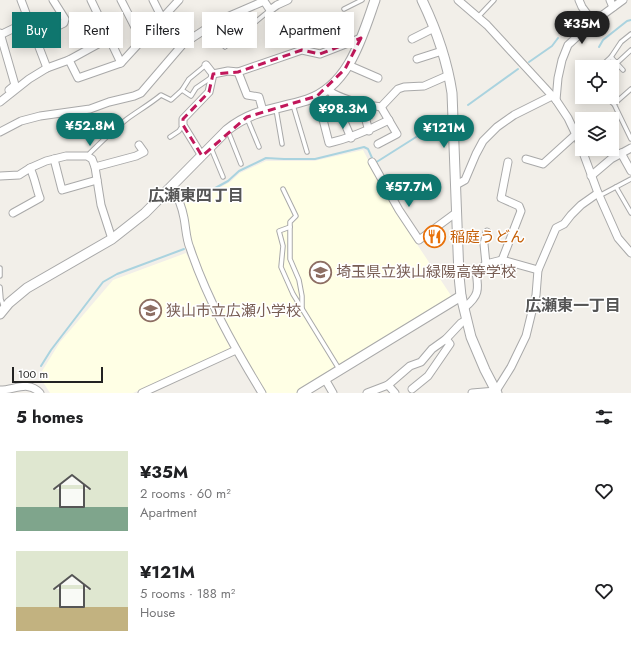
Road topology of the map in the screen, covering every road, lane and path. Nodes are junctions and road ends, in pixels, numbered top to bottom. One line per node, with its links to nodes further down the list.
1 (21, 0): 19 (street)
2 (53, 0): 20 (street)
3 (91, 0): 21 (street)
4 (121, 0): 26 (street)
5 (153, 0): 22 (street)
6 (179, 0): 23 (street)
7 (288, 0): 18 (street)
8 (362, 0): 17 (lane)
9 (375, 0): 34 (street)
10 (422, 0): 30 (street)
11 (458, 0): 25 (street)
12 (494, 0): 25 (lane)
13 (579, 0): 28 (street)
14 (610, 0): 16 (street)
15 (623, 0): 16 (street)
16 (613, 7): 28 (street)
17 (344, 8)
18 (270, 10): 27 (lane); 77 (street)
19 (26, 12)
20 (61, 12)
21 (97, 12)
22 (159, 12)
23 (168, 12)
24 (61, 13): 29 (street)
25 (478, 17): 63 (street)
26 (131, 20)
27 (257, 21)
28 (593, 22): 63 (street)
29 (61, 24)
30 (434, 28): 35 (street); 41 (street)
31 (12, 29): 32 (street)
32 (0, 34): 62 (street)
33 (631, 34): 42 (lane)
34 (361, 38): 50 (street); 54 (street)
35 (412, 39)
36 (40, 48): 52 (street)
37 (90, 48): 44 (street)
38 (114, 48): 48 (street)
39 (135, 48): 48 (street)
40 (631, 50): 47 (lane)
41 (442, 51): 43 (street); 56 (street)
42 (611, 57): 45 (lane); 46 (lane)
43 (417, 59)
44 (68, 60): 48 (street); 52 (street)
45 (608, 60)
46 (614, 60)
47 (619, 61)
48 (121, 63)
49 (206, 65): 55 (street); 59 (lane)
50 (348, 65): 57 (street); 60 (street)
51 (619, 65): 53 (lane)
52 (47, 68): 65 (street)
53 (623, 70)
54 (238, 72): 55 (street); 71 (street)
55 (213, 75): 59 (lane); 74 (street)
56 (449, 76): 69 (street); 107 (street)
57 (378, 78)
58 (631, 89): 64 (lane)
59 (182, 90): 91 (lane)
60 (329, 91): 61 (street); 66 (street); 81 (street)
61 (317, 96): 67 (street); 81 (street)
62 (0, 98)
63 (554, 98): 78 (street); 107 (street)
64 (619, 100)
65 (0, 102)
66 (361, 103): 69 (street); 76 (street)
67 (293, 104): 70 (street); 89 (lane)
68 (614, 104): 82 (lane)
69 (381, 107): 73 (street)
70 (275, 108): 71 (street); 83 (lane)
71 (264, 111): 72 (street)
72 (247, 117): 75 (street); 87 (lane)
73 (389, 120): 76 (street); 84 (street)
74 (183, 125): 80 (lane); 92 (street)
75 (227, 130): 86 (street); 98 (lane)
76 (368, 131): 81 (street)
77 (0, 132)
78 (575, 133)
79 (575, 136): 95 (street)
80 (170, 137)
81 (351, 138)
82 (631, 139)
83 (282, 144)
84 (378, 144)
85 (139, 145): 99 (street)
86 (211, 147): 92 (street); 104 (lane)
87 (259, 147)
88 (631, 148): 90 (street)
89 (307, 152)
90 (621, 154): 101 (street); 103 (street)
91 (88, 156): 94 (street); 99 (street)
92 (202, 156): 108 (street)
93 (584, 156): 103 (street)
94 (54, 159): 100 (street); 106 (street)
95 (526, 159)
96 (372, 162): 112 (street)
97 (508, 162): 119 (street)
98 (241, 164)
99 (95, 167): 106 (street)
100 (30, 168): 102 (street); 113 (street)
101 (631, 171)
102 (0, 176)
103 (591, 176): 111 (street)
104 (223, 177)
105 (631, 179): 109 (lane)
106 (97, 180): 117 (street)
107 (456, 185): 112 (street)
108 (172, 187): 117 (street); 131 (street)
109 (616, 187): 111 (lane); 114 (lane)
110 (283, 189): 115 (lane)
111 (599, 195): 118 (street); 122 (street)
112 (457, 212): 125 (street)
113 (13, 213)
114 (631, 213)
115 (290, 227): 127 (lane); 127 (lane)
116 (487, 232): 120 (street)
117 (112, 239): 128 (street)
118 (631, 253)
119 (502, 260): 120 (street); 122 (street)
120 (486, 264): 126 (street)
121 (0, 268): 123 (lane)
122 (538, 270): 137 (street)
123 (0, 276)
124 (0, 287): 128 (lane)
125 (461, 296): 126 (street); 132 (street)
126 (464, 308): 129 (street)
127 (302, 310): 132 (lane)
128 (2, 312)
129 (466, 320): 130 (street); 137 (street)
130 (446, 339): 134 (street); 135 (street)
131 (236, 350): 139 (street); 140 (street)
132 (340, 370): 133 (street)
133 (325, 379): 141 (street); 142 (street)
134 (388, 384): 143 (street); 144 (street)
135 (412, 389)
136 (0, 390): 138 (street)
137 (497, 392): 145 (street)
138 (40, 393)
139 (142, 393)
140 (262, 393)
141 (302, 393)
142 (333, 393)
143 (367, 393)
144 (395, 393)
145 (472, 393)

